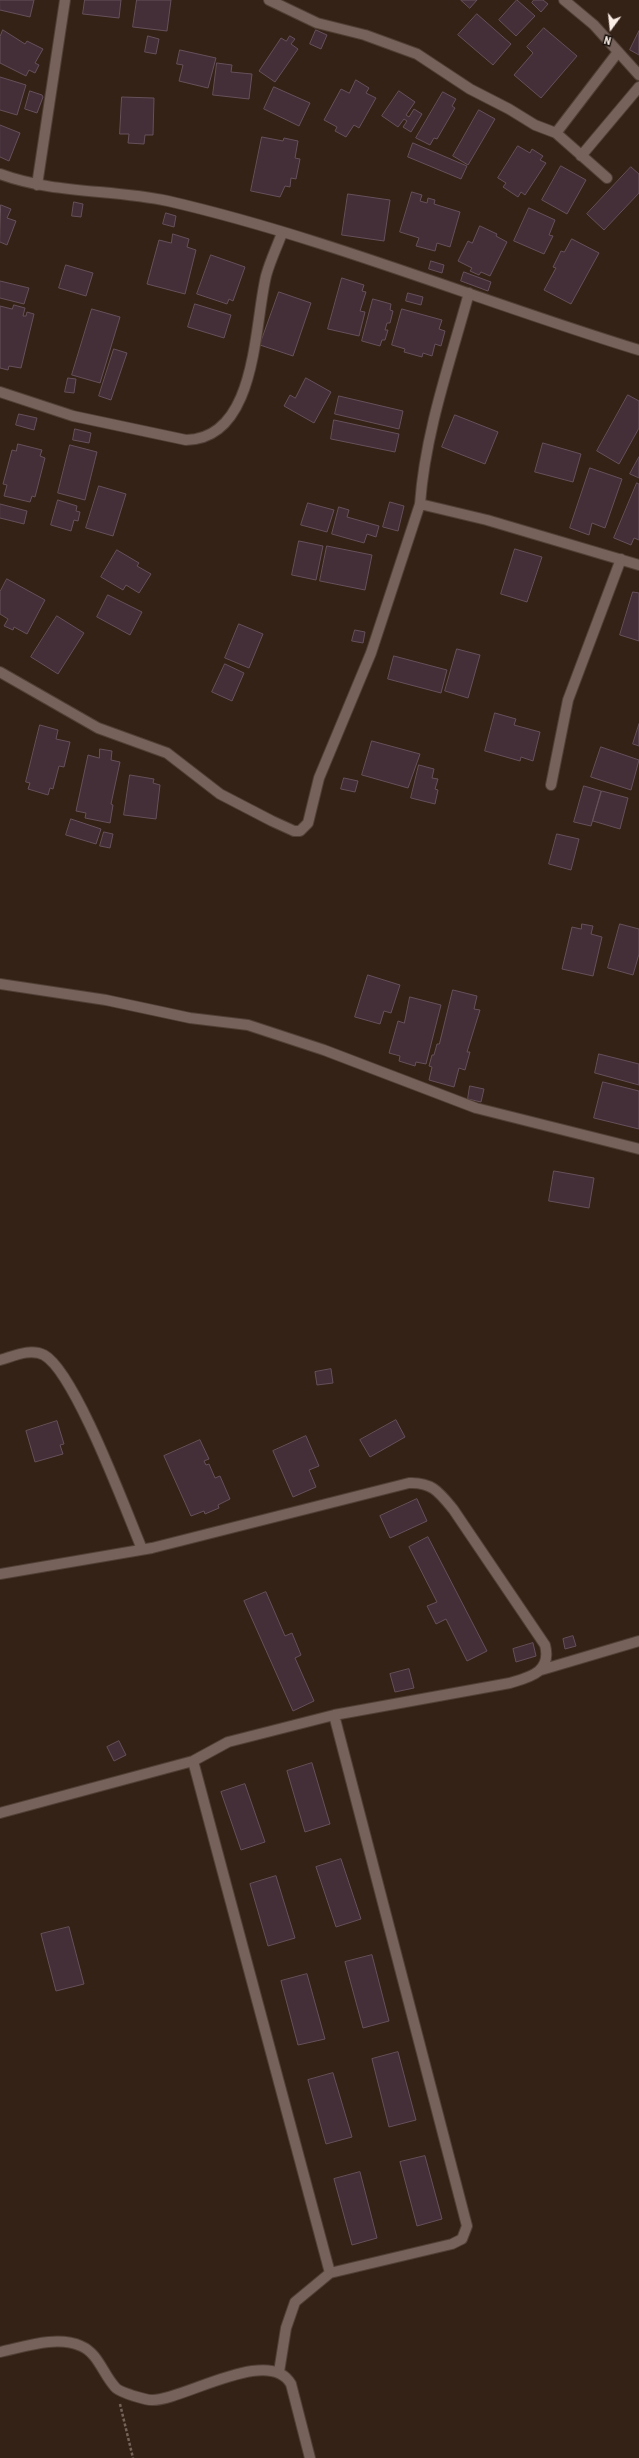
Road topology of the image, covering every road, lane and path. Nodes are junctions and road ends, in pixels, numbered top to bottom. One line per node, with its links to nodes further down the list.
1 (65, 0): 11 (street)
2 (269, 0): 7 (street)
3 (564, 0): 4 (street)
4 (618, 52): 5 (street); 7 (street)
5 (639, 75)
6 (639, 87): 8 (street)
7 (556, 133): 8 (street)
8 (581, 156): 10 (street)
9 (0, 174): 11 (street)
10 (607, 178)
11 (37, 185): 12 (street)
12 (282, 233): 13 (street); 15 (street)
13 (469, 293): 14 (street); 16 (street)
14 (639, 350)
15 (0, 392)
16 (420, 504): 17 (street); 19 (street)
17 (621, 558): 18 (street); 20 (street)
18 (639, 566)
19 (0, 672)
20 (551, 785)
21 (0, 984): 22 (street)
22 (639, 1149)
23 (0, 1360): 24 (street)
24 (142, 1549): 25 (street); 27 (street)
25 (0, 1574)
26 (639, 1641): 27 (street)
27 (541, 1670): 28 (street)
28 (334, 1715): 29 (street); 31 (street)
29 (193, 1761): 30 (street); 31 (street)
30 (0, 1813)
31 (330, 2273): 33 (street)
32 (0, 2352): 34 (street)
33 (279, 2372): 34 (street); 36 (street)
34 (116, 2389): 35 (path)
35 (133, 2458)
36 (310, 2458)

